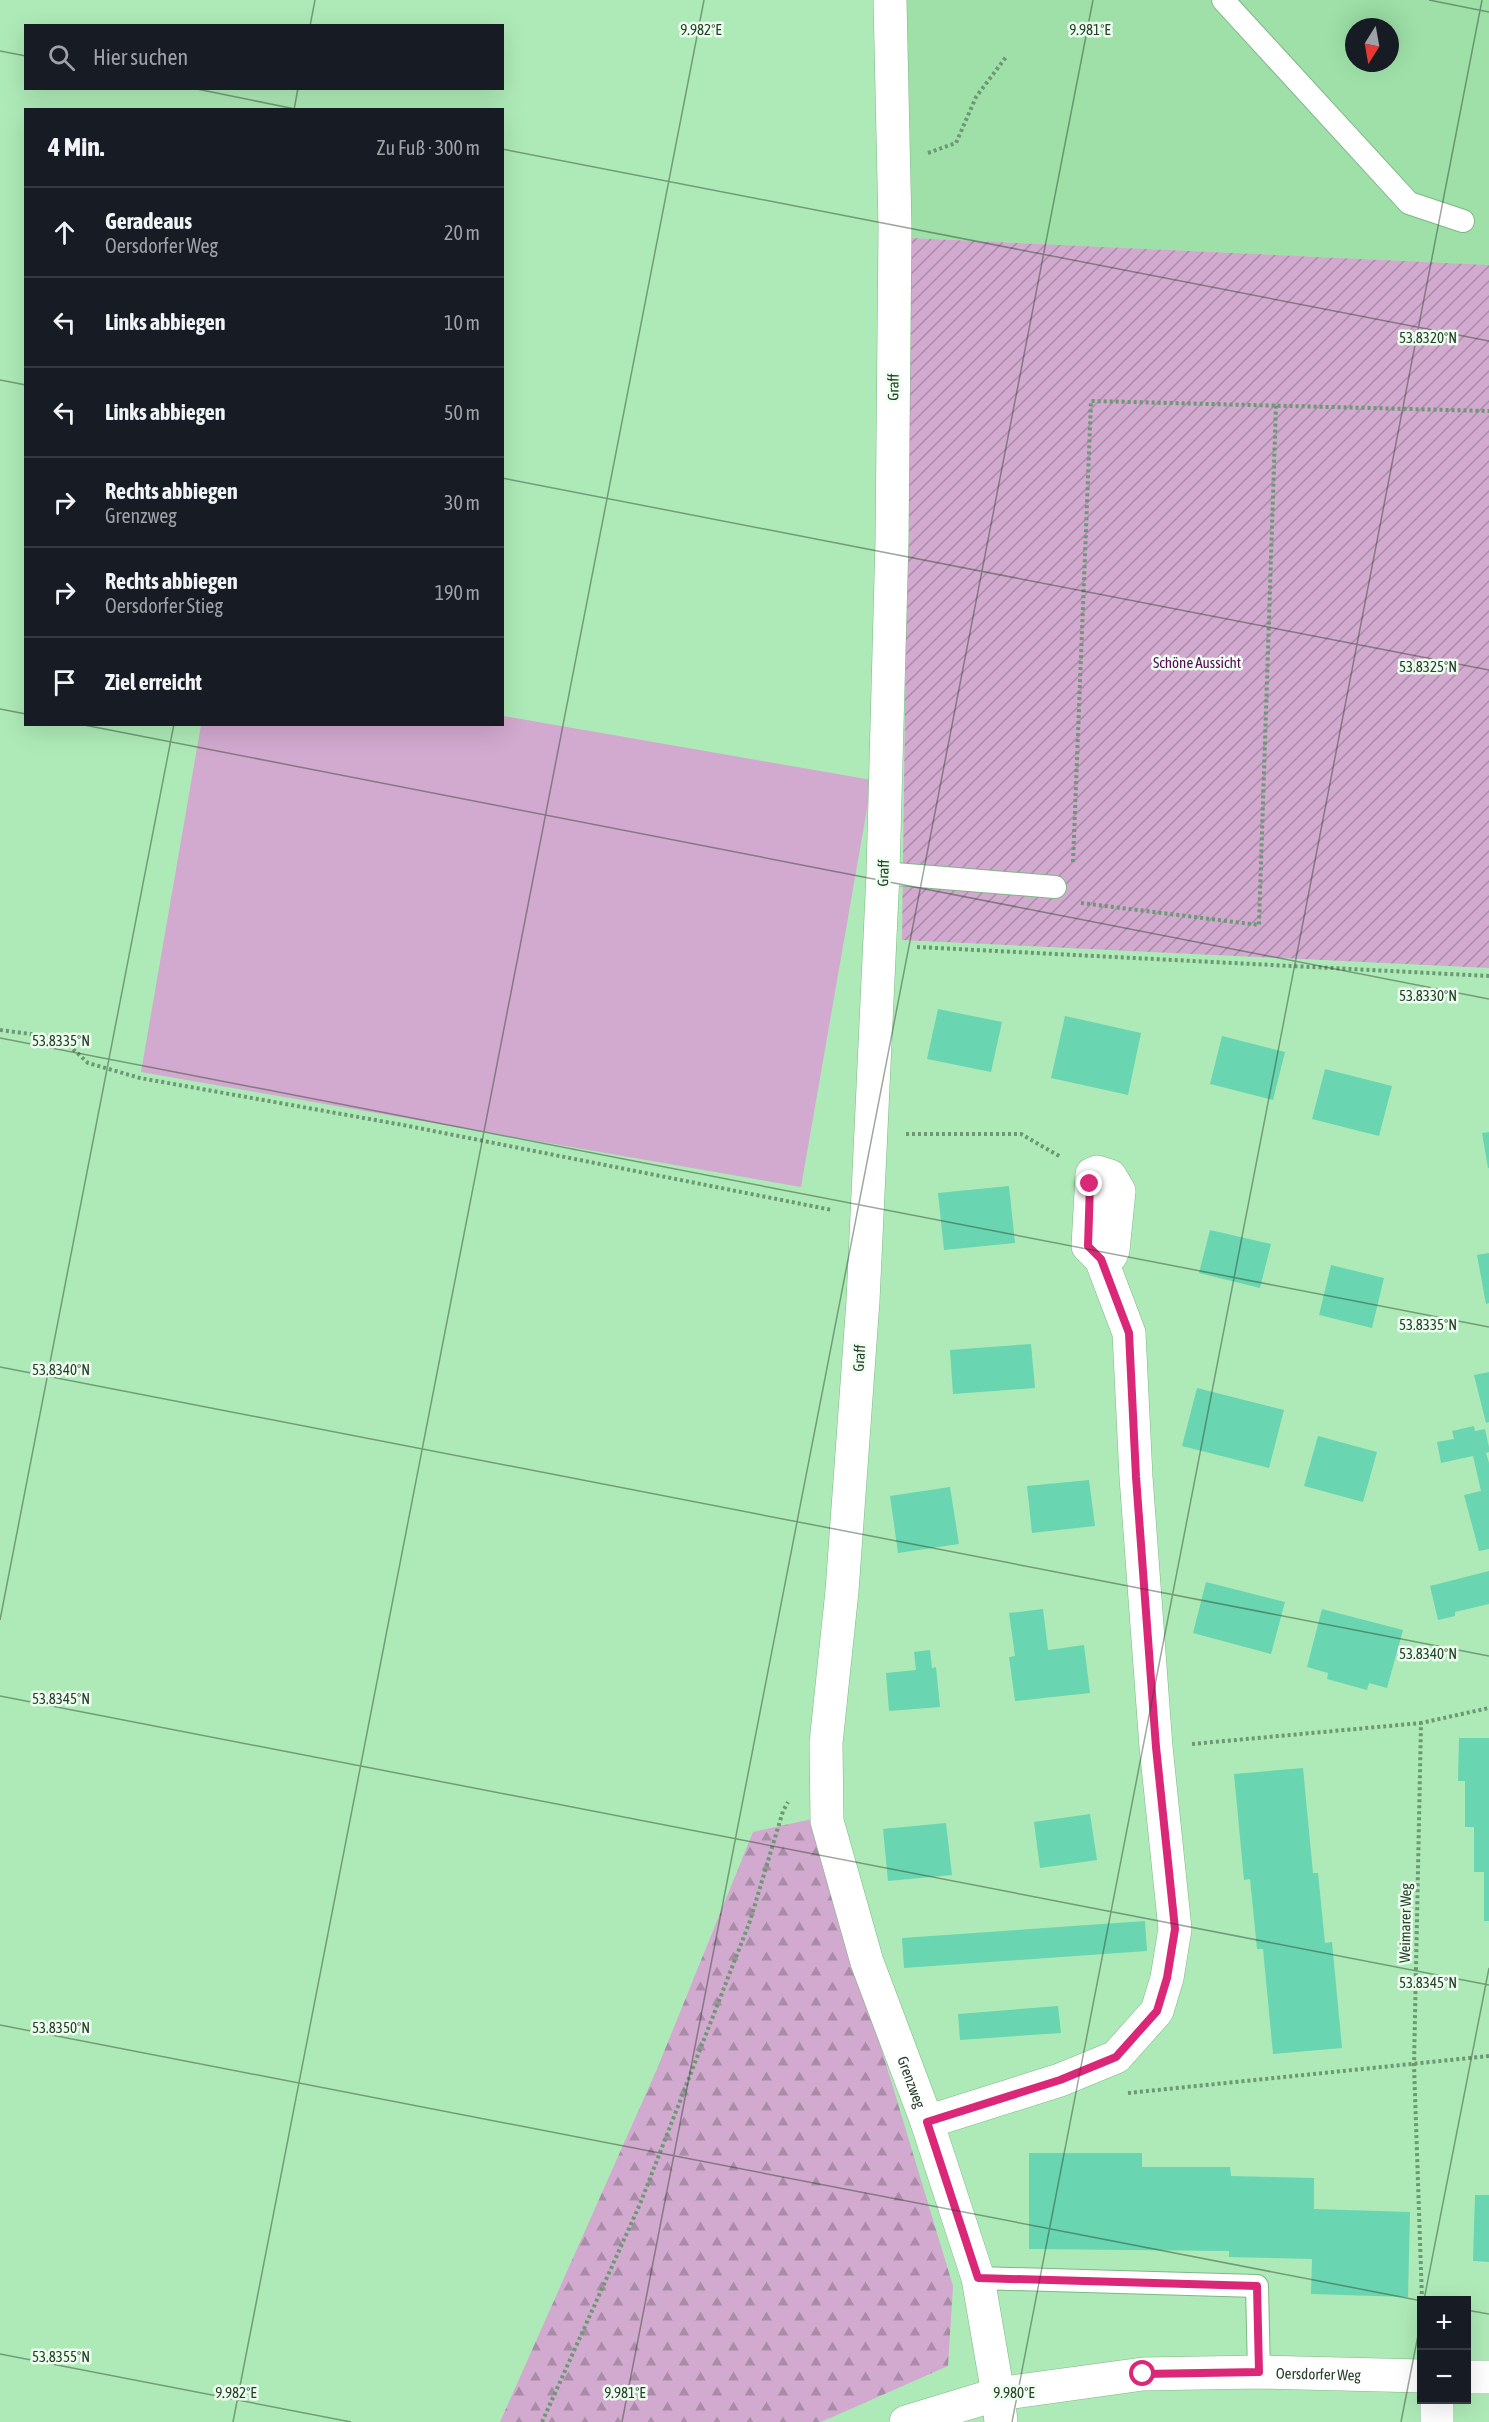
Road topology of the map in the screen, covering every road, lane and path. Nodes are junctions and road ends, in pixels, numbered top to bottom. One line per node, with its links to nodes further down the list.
1 (890, 0): 4 (street, Graff)
2 (1222, 0): 5 (lane)
3 (1005, 57): 4 (path)
4 (894, 166): 9 (street, Graff)
5 (1463, 221)
6 (1276, 405): 7 (path); 8 (path); 11 (path)
7 (1489, 411)
8 (1073, 867)
9 (883, 873): 10 (lane); 12 (street, Graff)
10 (1055, 887)
11 (1072, 902)
12 (880, 945): 13 (path); 15 (street, Graff)
13 (1489, 976)
14 (0, 1030): 17 (path)
15 (872, 1134): 16 (path); 17 (street, Graff)
16 (1092, 1174): 21 (street)
17 (868, 1217): 20 (street, Graff)
18 (1489, 1708): 19 (path)
19 (1421, 1724): 21 (path); 24 (path, Weimarer Weg)
20 (826, 1743): 26 (street, Grenzweg)
21 (1156, 1747): 26 (street)
22 (789, 1801): 35 (path)
23 (1489, 2056): 24 (path)
24 (1414, 2065): 25 (path); 28 (path, Weimarer Weg)
25 (1121, 2094)
26 (927, 2122): 27 (street, Grenzweg)
27 (978, 2278): 29 (lane); 34 (street, Grenzweg)
28 (1422, 2296)
29 (1259, 2372): 30 (street, Oersdorfer Weg); 34 (street, Oersdorfer Weg)
30 (1417, 2376)
31 (1471, 2377): 32 (street)
32 (1489, 2377)
33 (1437, 2404): 37 (street)
34 (1000, 2408): 36 (street, Oersdorfer Weg)
35 (542, 2422)
36 (906, 2422)
37 (1437, 2422)

